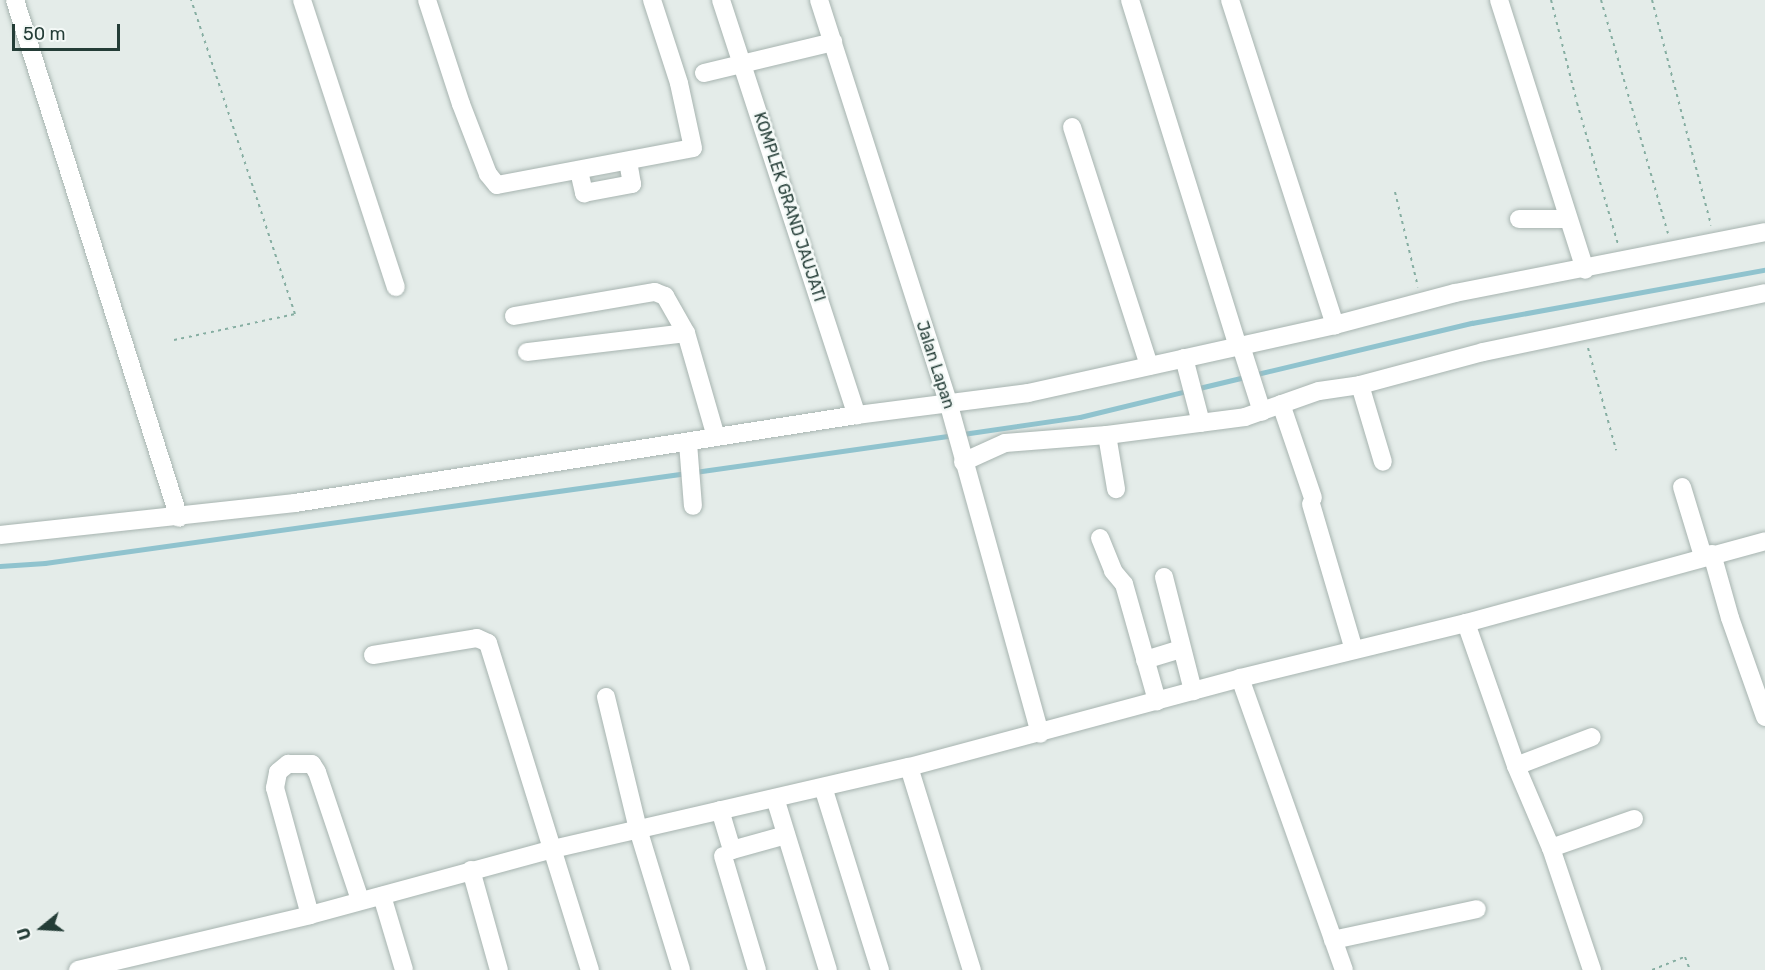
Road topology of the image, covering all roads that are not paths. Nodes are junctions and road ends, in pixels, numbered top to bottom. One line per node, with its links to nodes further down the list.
1 (15, 0): 41 (street)
2 (302, 0): 18 (street)
3 (427, 0): 4 (street)
4 (652, 0)
5 (721, 0): 11 (street, KOMPLEK GRAND JAUJATI)
6 (819, 0): 10 (street, Jalan Lapan)
7 (1130, 0): 23 (street)
8 (1230, 0): 21 (street)
9 (1499, 0): 15 (street)
10 (832, 42): 11 (street); 29 (street, Jalan Lapan)
11 (742, 62): 12 (street); 31 (street, KOMPLEK GRAND JAUJATI)
12 (704, 73)
13 (1072, 127): 26 (street)
14 (1519, 219): 15 (street)
15 (1568, 219): 17 (street)
16 (1765, 232): 17 (street)
17 (1585, 270): 21 (street)
18 (396, 287)
19 (1764, 297): 27 (street)
20 (514, 316): 22 (street)
21 (1335, 325): 23 (street)
22 (686, 333): 24 (street); 34 (street)
23 (1239, 346): 25 (street); 30 (street)
24 (526, 352)
25 (1184, 358): 26 (street); 32 (street)
26 (1149, 366): 29 (street)
27 (1360, 385): 28 (street); 37 (street)
28 (1281, 404): 30 (street); 49 (street)
29 (948, 406): 31 (street); 36 (street, Jalan Lapan)
30 (1260, 407): 32 (street)
31 (857, 415): 34 (street)
32 (1201, 419): 33 (street)
33 (1107, 435): 36 (street); 39 (street)
34 (716, 437): 35 (street)
35 (689, 451): 40 (street); 41 (street)
36 (962, 456): 57 (street, Jalan Lapan)
37 (1383, 462)
38 (1682, 487): 45 (street)
39 (1116, 489)
40 (692, 497)
41 (179, 518): 42 (street)
42 (0, 535)
43 (1100, 538): 51 (street)
44 (1765, 541): 45 (street)
45 (1708, 555): 47 (street); 56 (street)
46 (1164, 577): 48 (street)
47 (1467, 623): 49 (street); 59 (street)
48 (1181, 649): 51 (street); 53 (street)
49 (1354, 650): 52 (street)
50 (373, 655): 68 (street)
51 (1145, 660): 55 (street)
52 (1240, 678): 53 (street); 75 (street)
53 (1193, 691): 55 (street)
54 (606, 697): 65 (street)
55 (1157, 701): 57 (street)
56 (1765, 717)
57 (1040, 734): 60 (street)
58 (1592, 737): 59 (street)
59 (1516, 766): 67 (street)
60 (909, 767): 61 (street); 84 (street)
61 (823, 787): 62 (street); 83 (street)
62 (775, 798): 63 (street); 66 (street)
63 (720, 810): 65 (street); 66 (street)
64 (1634, 819): 67 (street)
65 (638, 829): 68 (street); 80 (street)
66 (786, 835): 82 (street)
67 (1551, 848): 86 (street)
68 (553, 849): 70 (street); 79 (street)
69 (723, 856): 81 (street)
70 (471, 870): 71 (street); 78 (street)
71 (382, 896): 72 (street); 77 (street)
72 (360, 900): 74 (street); 74 (street)
73 (1477, 909): 75 (street)
74 (310, 915): 76 (street)
75 (1333, 940): 85 (street)
76 (78, 970)
77 (404, 970)
78 (500, 970)
79 (590, 970)
80 (681, 970)
81 (757, 970)
82 (828, 970)
83 (880, 970)
84 (972, 970)
85 (1344, 970)
86 (1592, 970)

